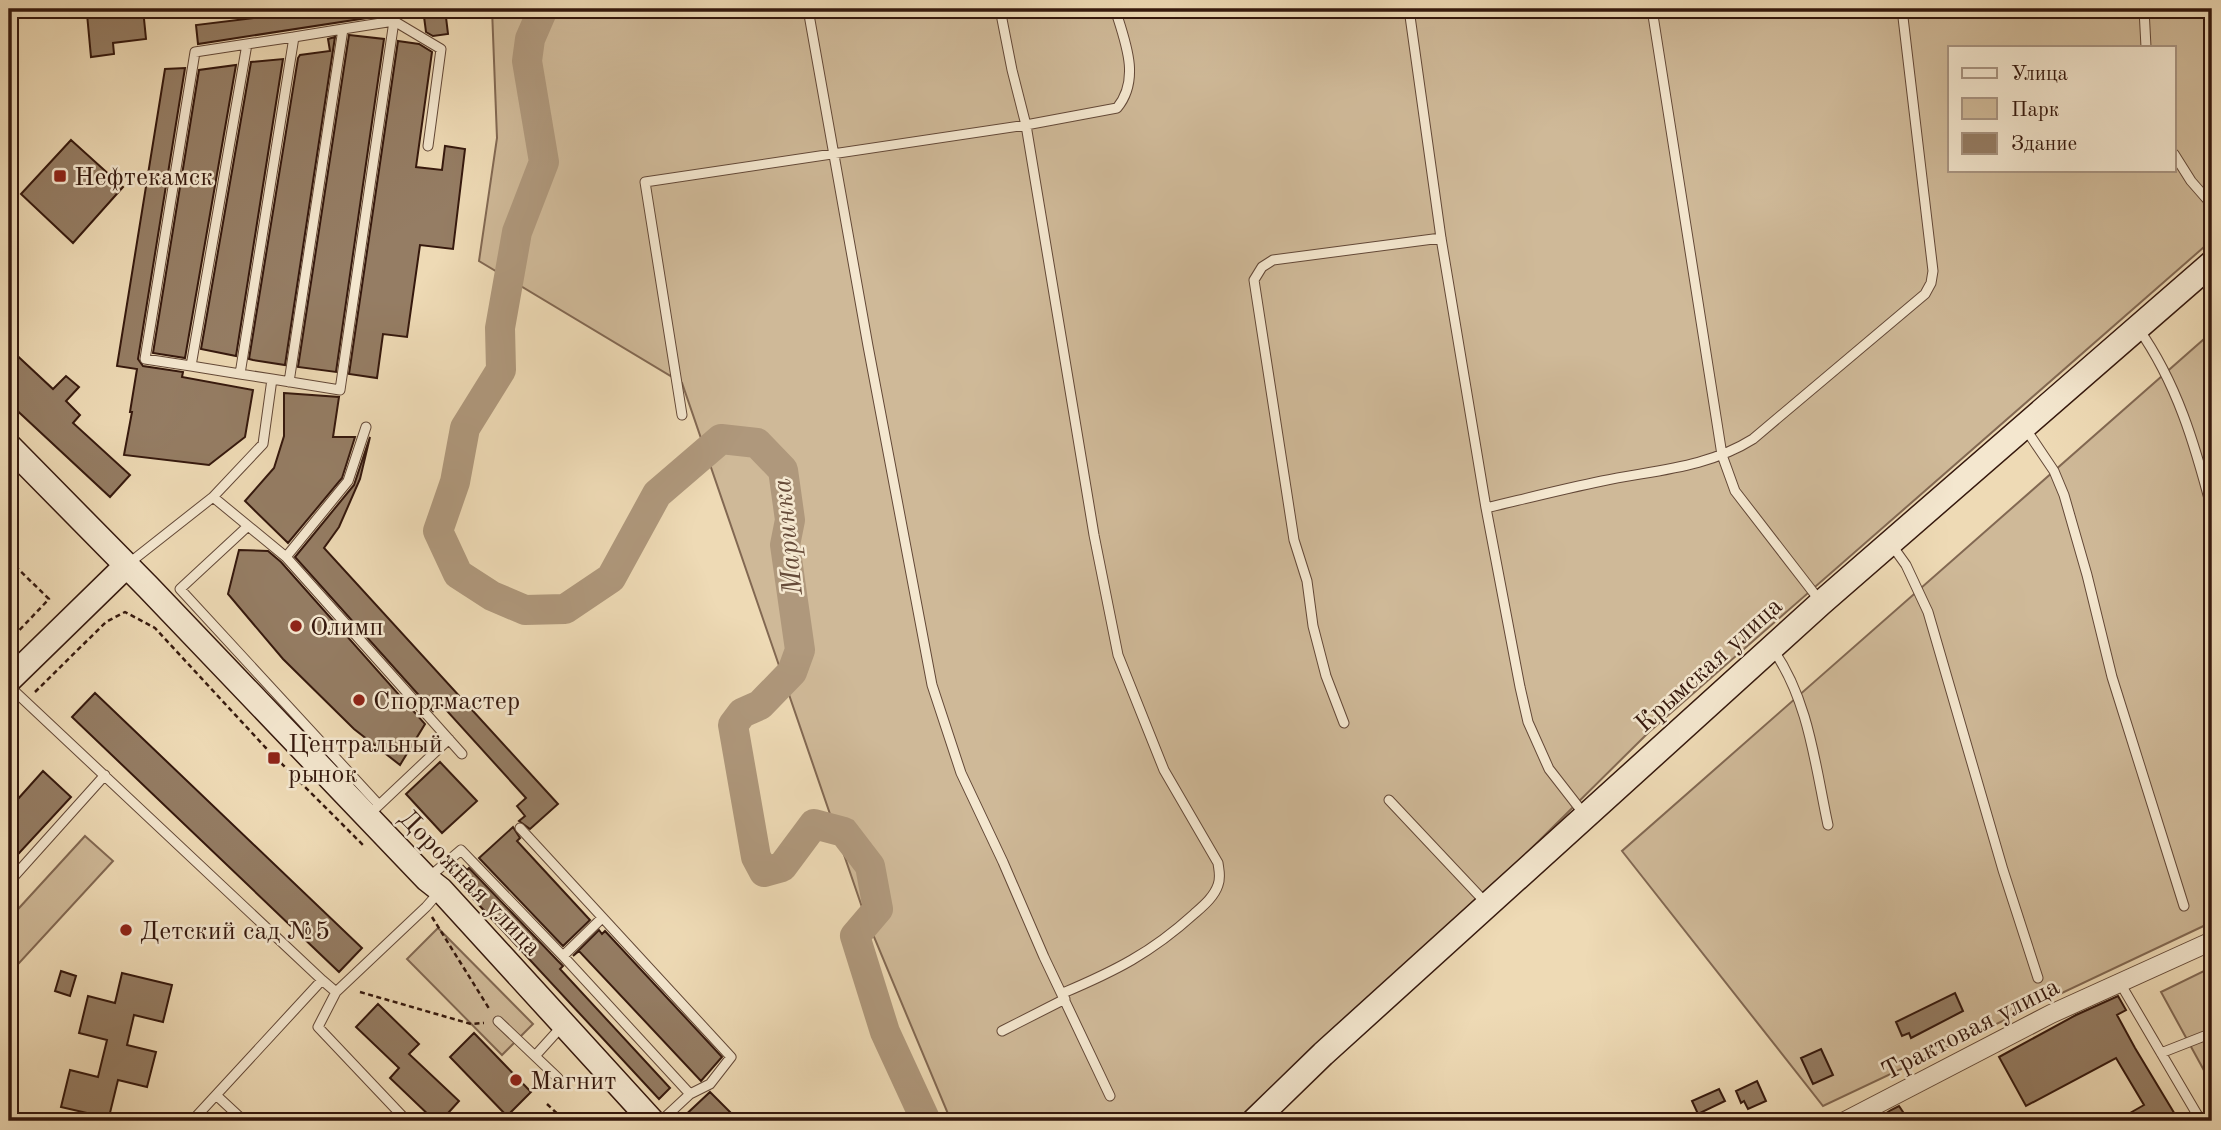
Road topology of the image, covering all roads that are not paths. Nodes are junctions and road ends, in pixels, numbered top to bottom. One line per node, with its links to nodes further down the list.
1 (808, 9): 15 (lane)
2 (1000, 9): 13 (lane)
3 (1115, 9): 13 (lane)
4 (1409, 9): 18 (lane)
5 (1652, 9): 29 (lane)
6 (1902, 9): 29 (lane)
7 (2144, 9): 12 (lane)
8 (394, 21): 9 (lane); 14 (lane); 24 (lane)
9 (343, 29): 10 (lane); 24 (lane)
10 (294, 37): 11 (lane); 22 (lane)
11 (247, 44): 21 (lane); 21 (lane)
12 (2146, 46)
13 (1026, 125): 15 (lane); 61 (lane)
14 (428, 146)
15 (835, 154): 25 (lane); 61 (lane)
16 (2176, 156): 17 (lane)
17 (2212, 205)
18 (1441, 238): 31 (lane); 41 (lane)
19 (2212, 263): 20 (main road, Крымская улица)
20 (2138, 328): 26 (main road, Крымская улица); 32 (lane)
21 (191, 366): 22 (lane)
22 (240, 374): 23 (lane)
23 (272, 379): 24 (lane); 30 (lane)
24 (289, 382)
25 (682, 415)
26 (2023, 426): 34 (main road, Крымская улица); 53 (lane)
27 (366, 427): 35 (lane)
28 (9, 446): 36 (main road, Дорожная улица)
29 (1722, 455): 31 (lane); 37 (lane)
30 (213, 497): 33 (lane); 36 (lane)
31 (1486, 508): 47 (lane)
32 (2212, 509)
33 (248, 526): 35 (lane); 46 (lane)
34 (1889, 542): 37 (main road, Крымская улица); 57 (lane)
35 (286, 557): 42 (lane)
36 (127, 565): 39 (main road); 46 (main road, Дорожная улица)
37 (1821, 603): 38 (main road, Крымская улица)
38 (1772, 647): 47 (main road, Крымская улица); 48 (lane)
39 (9, 681)
40 (9, 686): 44 (lane)
41 (1344, 723)
42 (449, 739): 43 (lane); 46 (lane)
43 (462, 754)
44 (105, 775): 50 (lane); 58 (lane)
45 (1389, 800): 52 (lane)
46 (373, 811): 51 (main road, Дорожная улица)
47 (1586, 816): 52 (main road, Крымская улица)
48 (1828, 825)
49 (520, 828): 54 (lane)
50 (9, 881)
51 (431, 892): 56 (lane); 60 (lane); 63 (main road, Дорожная улица)
52 (1488, 905): 77 (main road, Крымская улица)
53 (2184, 906)
54 (602, 918): 56 (lane); 69 (lane)
55 (2212, 942): 59 (street, Трактовая улица)
56 (563, 956): 69 (lane)
57 (2038, 978)
58 (322, 980): 60 (lane); 70 (lane)
59 (2120, 983): 66 (lane); 78 (street, Трактовая улица)
60 (336, 992): 74 (lane)
61 (1064, 996): 64 (lane); 71 (lane)
62 (498, 1021): 67 (lane)
63 (564, 1024): 67 (lane); 75 (main road, Дорожная улица)
64 (1002, 1031)
65 (2212, 1033): 66 (lane)
66 (2161, 1053): 79 (lane)
67 (535, 1056): 68 (lane)
68 (558, 1078)
69 (690, 1094): 76 (lane)
70 (216, 1096): 72 (lane); 73 (lane)
71 (1110, 1096)
72 (192, 1121)
73 (244, 1121)
74 (407, 1121)
75 (652, 1121)
76 (661, 1121)
77 (1254, 1121)
78 (1845, 1121)
79 (2201, 1121)

